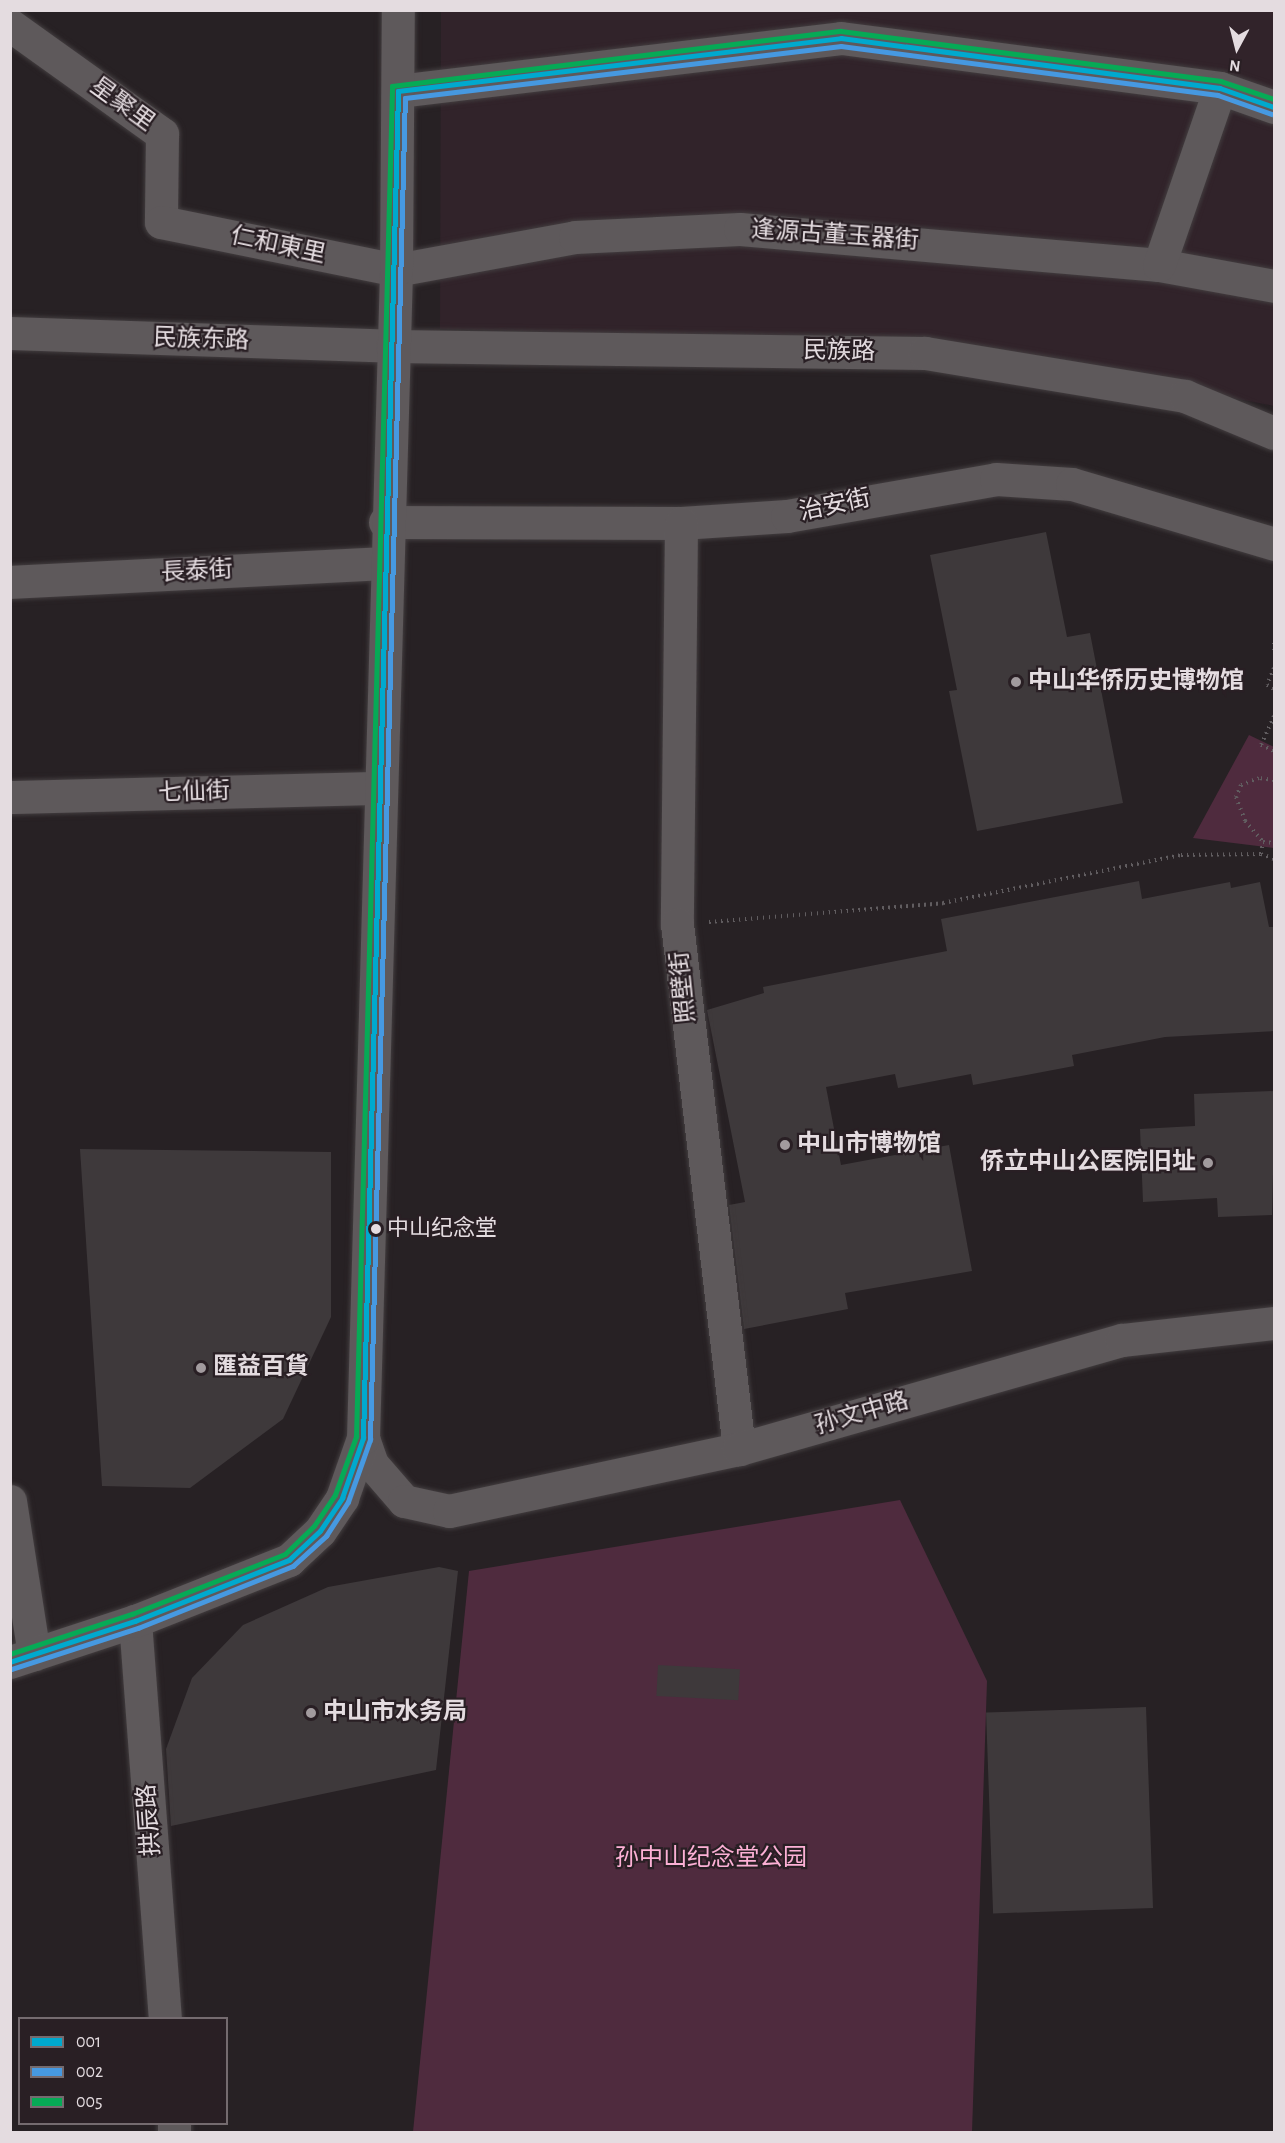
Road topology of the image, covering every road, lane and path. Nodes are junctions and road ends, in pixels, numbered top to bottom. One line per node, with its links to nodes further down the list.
1 (398, 10): 5 (street)
2 (842, 24): 4 (street); 5 (street)
3 (10, 25): 7 (street, 星聚里)
4 (1220, 88): 6 (street); 8 (street)
5 (398, 91): 9 (street)
6 (1275, 107)
7 (161, 222): 9 (street, 仁和東里)
8 (1159, 265): 9 (street, 逢源古董玉器街); 10 (street, 逢源古董玉器街)
9 (396, 270): 12 (street)
10 (1275, 286)
11 (10, 333): 12 (street, 民族东路)
12 (392, 346): 13 (street, 民族路); 14 (street)
13 (1275, 433)
14 (385, 522): 15 (street, 治安街); 17 (street)
15 (681, 523): 16 (street, 治安街); 32 (street, 照壁街)
16 (1275, 544)
17 (384, 563): 18 (street, 長泰街); 26 (street)
18 (10, 582)
19 (1275, 644): 20 (path)
20 (1275, 650)
21 (1275, 668): 22 (path)
22 (1275, 689)
23 (1275, 716): 24 (path)
24 (1275, 751)
25 (1275, 780): 28 (path)
26 (378, 788): 27 (street, 七仙街); 34 (street)
27 (10, 798)
28 (1263, 842): 29 (path); 30 (path)
29 (1275, 843)
30 (1260, 854): 31 (path); 32 (path)
31 (1275, 859)
32 (677, 924): 35 (street, 照壁街)
33 (1275, 1323): 35 (street, 孙文中路)
34 (363, 1438): 35 (street, 孙文中路); 37 (street)
35 (739, 1449)
36 (10, 1501): 38 (street)
37 (135, 1621): 38 (street); 39 (street, 拱辰路)
38 (22, 1658)
39 (165, 2017)

